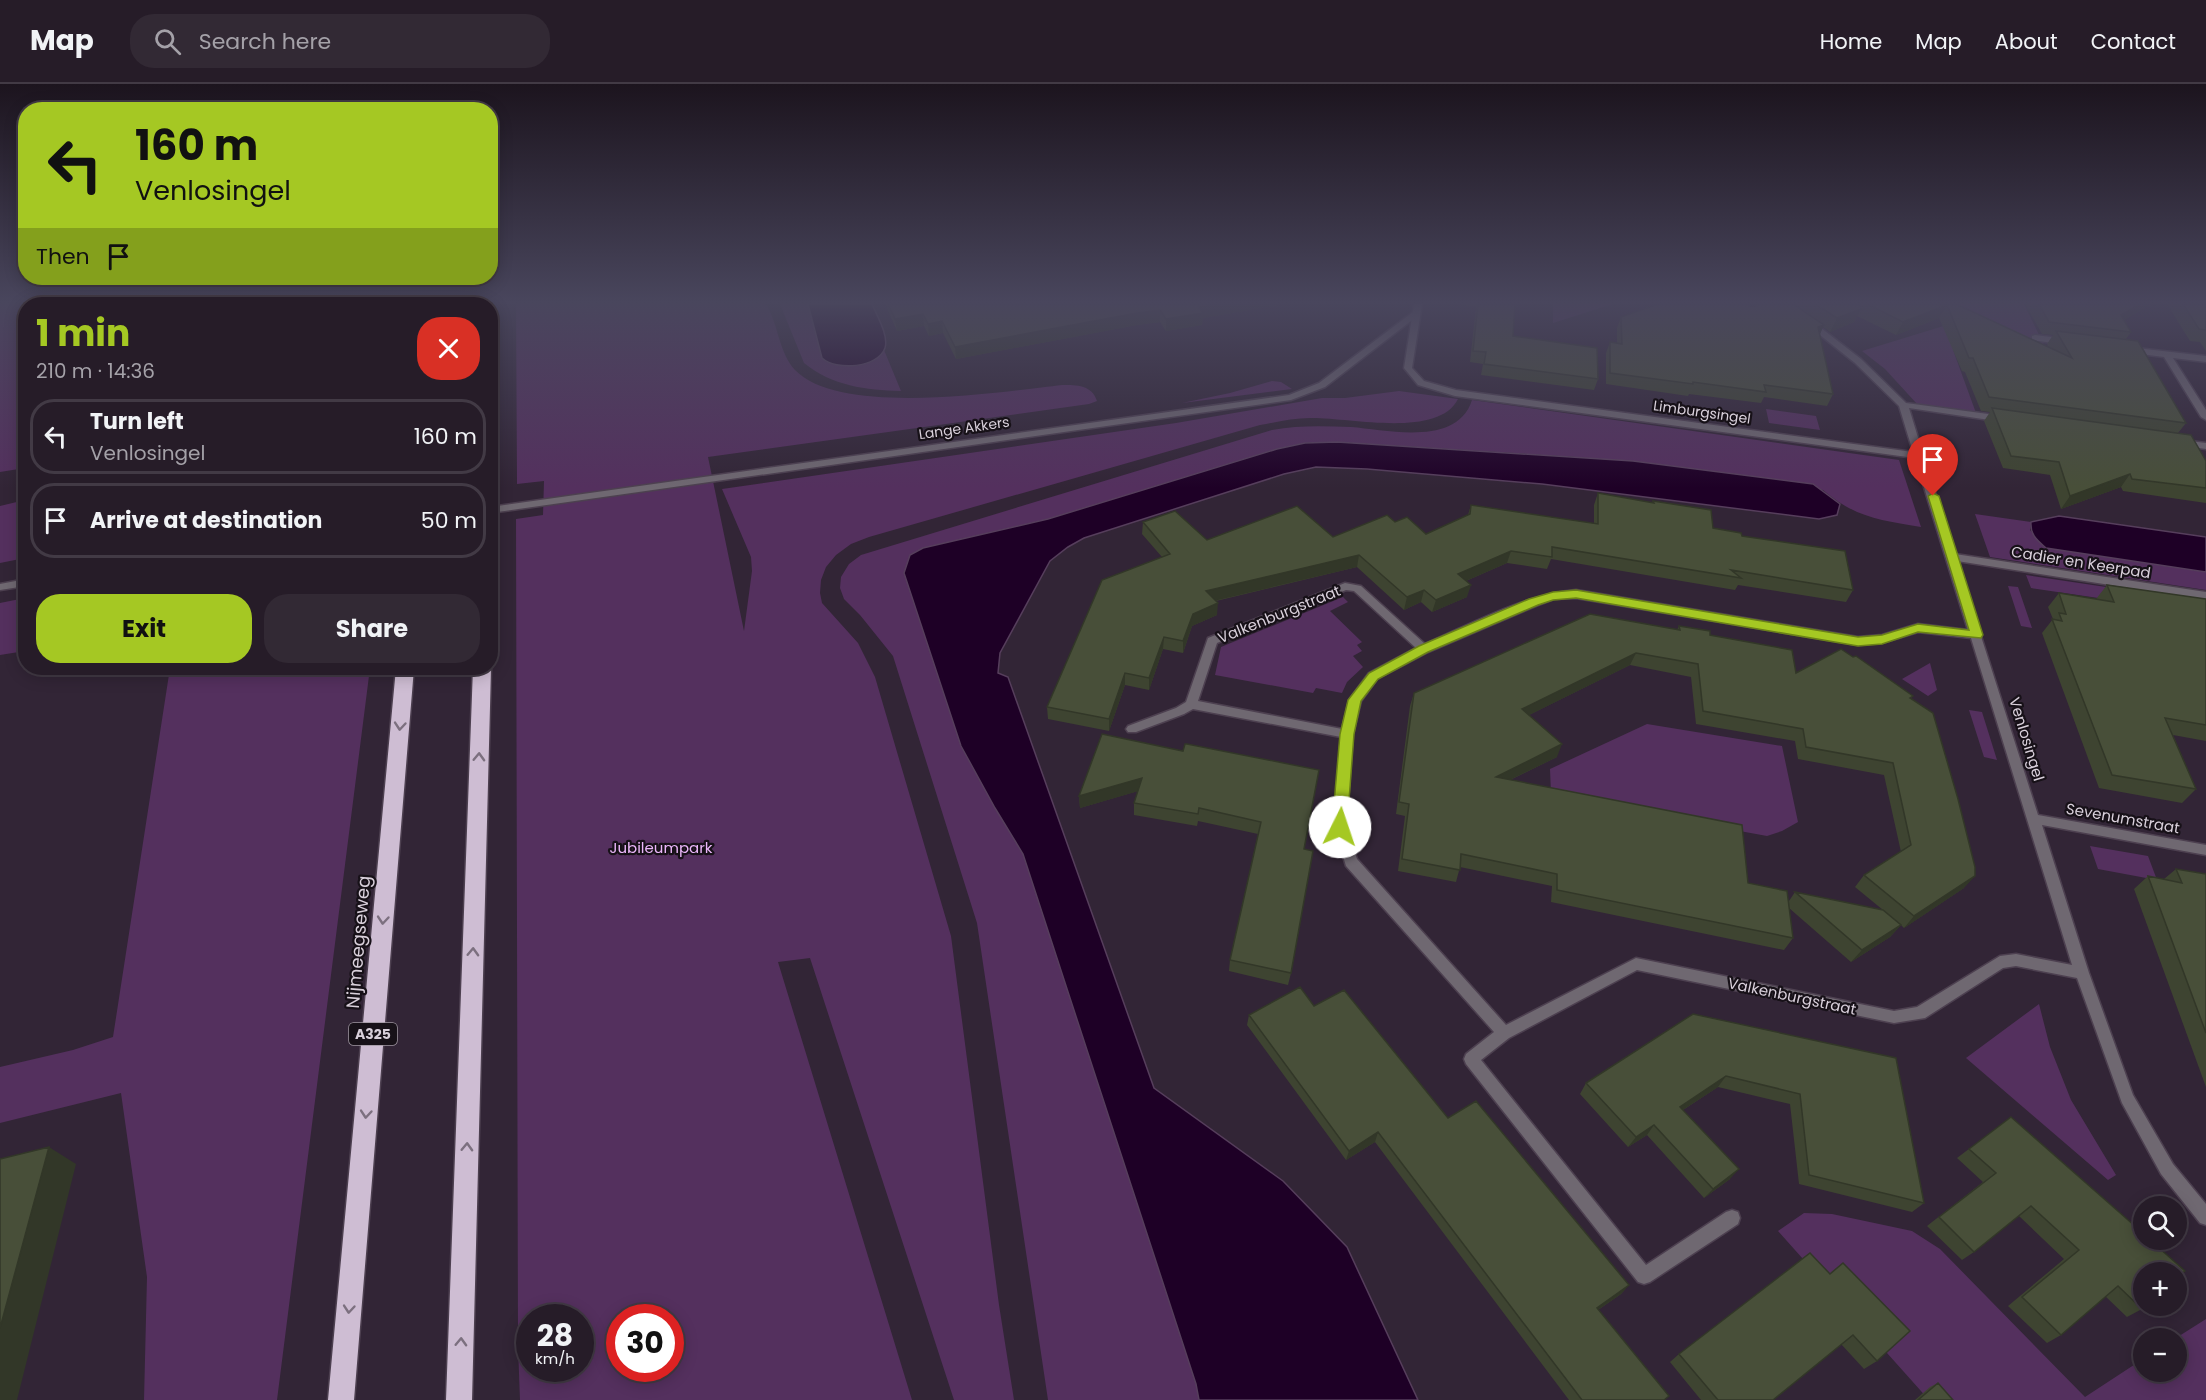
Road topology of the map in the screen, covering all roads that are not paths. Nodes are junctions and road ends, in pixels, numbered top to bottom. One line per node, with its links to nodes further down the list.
1 (1348, 365): 11 (street, Lange Akkers)
2 (1408, 365): 10 (street, Limburgsingel)
3 (1865, 365): 5 (street, Venlosingel)
4 (2174, 365): 6 (street)
5 (1903, 405): 7 (street); 10 (street, Venlosingel)
6 (2206, 417)
7 (2008, 419)
8 (2171, 441): 9 (street)
9 (2206, 446)
10 (1921, 456): 12 (street, Venlosingel)
11 (498, 509)
12 (1952, 557): 15 (street, Cadier en Keerpad); 16 (street, Venlosingel)
13 (18, 583): 14 (street)
14 (0, 586)
15 (2206, 596)
16 (1977, 635): 17 (street); 23 (street, Venlosingel)
17 (1424, 649): 20 (street, Valkenburgstraat); 22 (street)
18 (404, 675): 29 (highway, Nijmeegseweg / A325, one-way to 29)
19 (482, 675): 30 (highway, one-way to 19)
20 (1191, 704): 21 (street); 22 (street)
21 (1132, 729)
22 (1347, 734): 26 (street)
23 (2035, 819): 24 (street, Sevenumstraat); 25 (street, Venlosingel)
24 (2206, 850)
25 (2082, 973): 26 (street, Valkenburgstraat); 27 (street, Venlosingel)
26 (1504, 1034): 28 (street, Valkenburgstraat)
27 (2206, 1217)
28 (1732, 1218)
29 (341, 1400)
30 (459, 1400)

